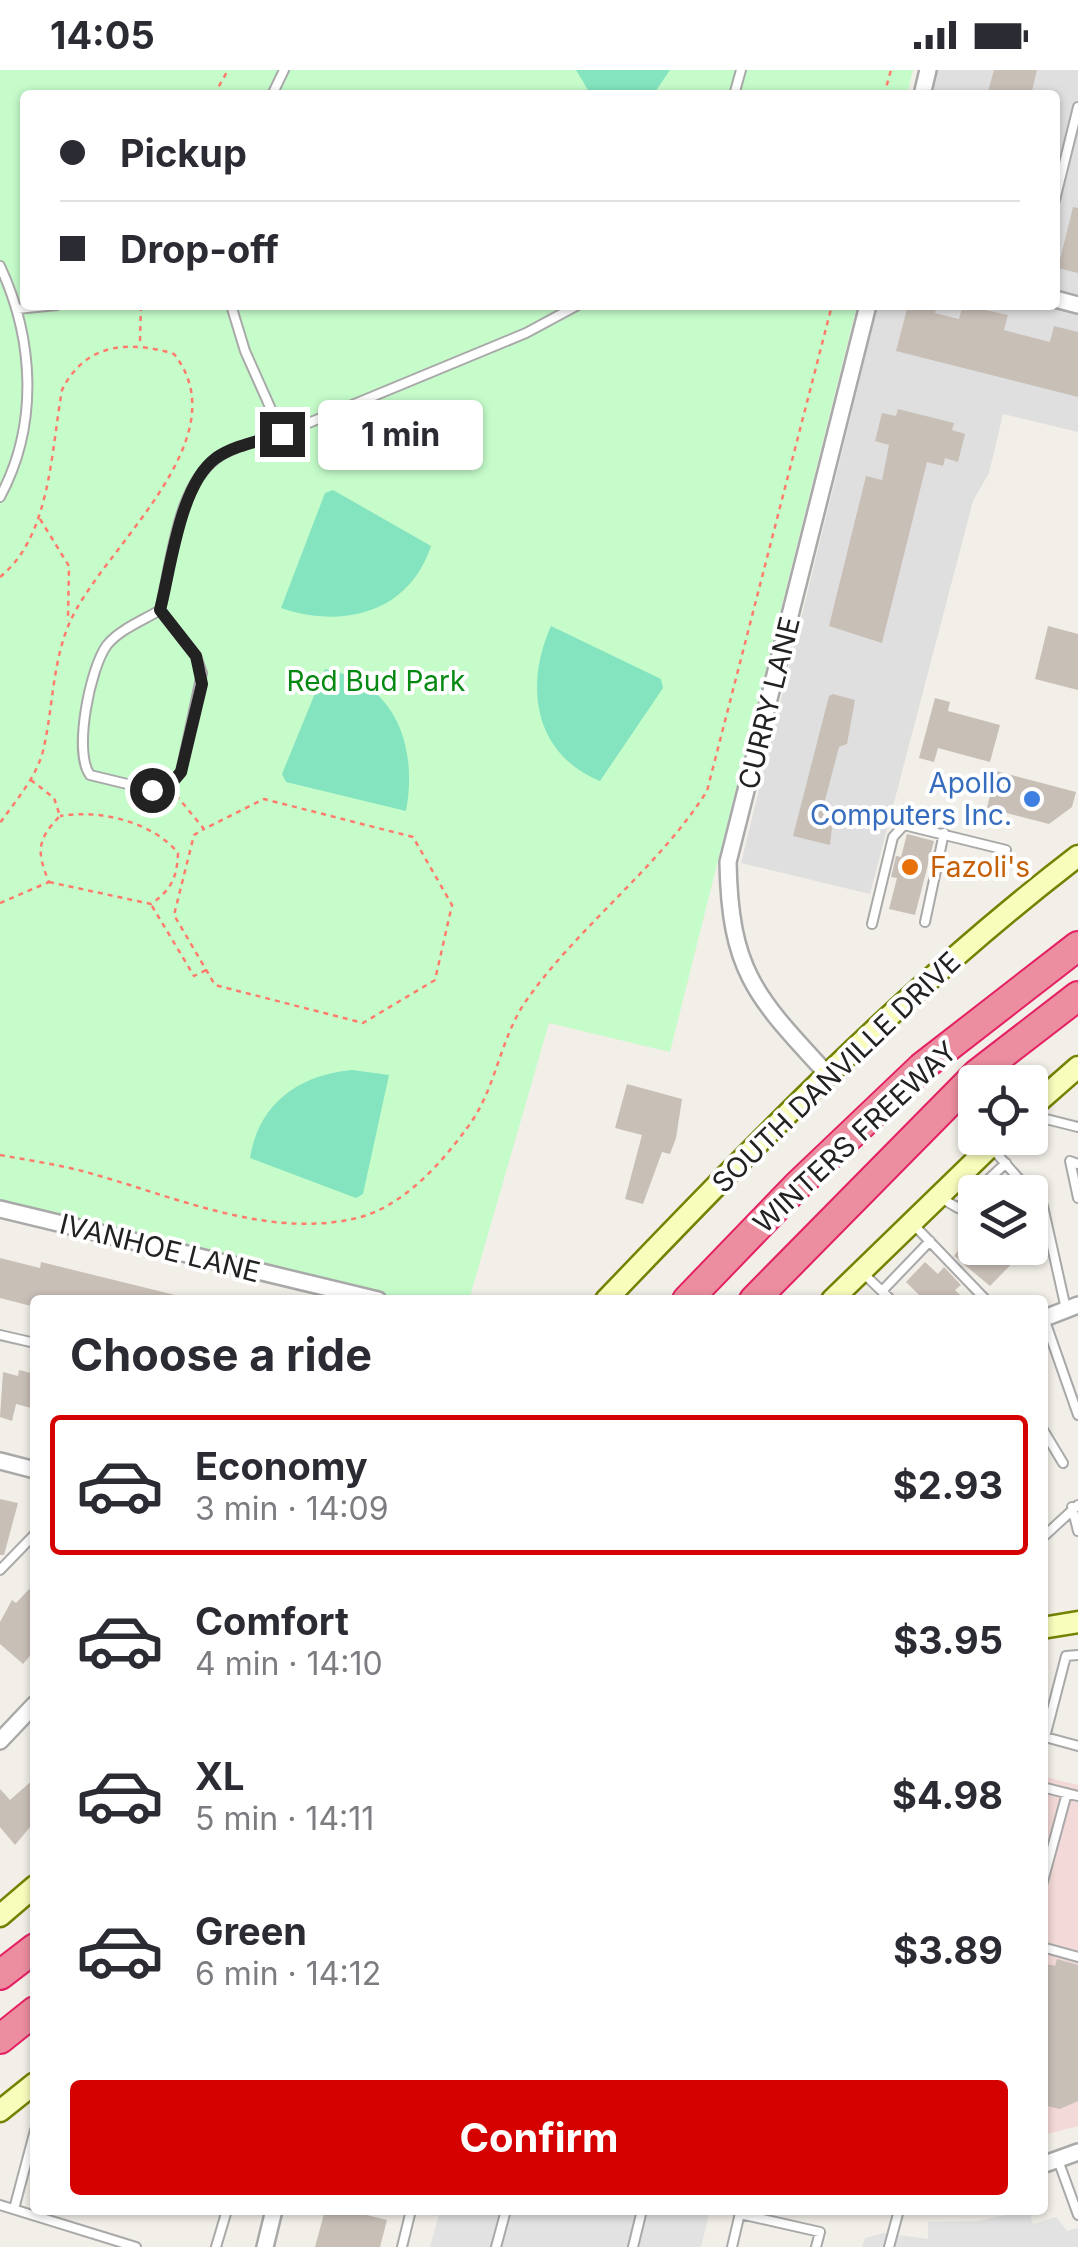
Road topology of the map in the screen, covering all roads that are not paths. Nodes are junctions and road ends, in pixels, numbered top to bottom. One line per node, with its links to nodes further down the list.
1 (1078, 106): 2 (lane)
2 (1060, 180)
3 (0, 266): 4 (lane)
4 (17, 310): 5 (lane); 10 (lane)
5 (20, 310)
6 (233, 310): 9 (lane)
7 (569, 310): 9 (lane)
8 (867, 310): 20 (street, CURRY LANE)
9 (282, 434): 11 (lane)
10 (0, 497)
11 (160, 610): 11 (lane)
12 (944, 833): 13 (lane); 15 (lane); 16 (lane)
13 (1006, 850)
14 (1078, 856): 20 (main road, SOUTH DANVILLE DRIVE)
15 (925, 922)
16 (872, 924)
17 (1078, 946): 37 (highway, WINTERS FREEWAY)
18 (1078, 996): 38 (highway, WINTERS FREEWAY)
19 (1078, 1067): 21 (main road)
20 (828, 1074): 36 (main road, SOUTH DANVILLE DRIVE)
21 (1048, 1095)
22 (1048, 1118): 23 (lane)
23 (1078, 1127)
24 (981, 1155): 28 (main road)
25 (1002, 1155): 26 (lane)
26 (1006, 1163): 28 (lane); 42 (lane)
27 (1078, 1164): 29 (lane)
28 (938, 1195): 31 (main road)
29 (1078, 1198)
30 (0, 1209): 35 (street, IVANHOE LANE)
31 (910, 1221): 32 (lane); 33 (main road)
32 (930, 1241): 34 (lane); 41 (lane)
33 (860, 1270): 34 (lane); 39 (main road)
34 (882, 1291): 40 (lane)
35 (357, 1295)
36 (611, 1295)
37 (692, 1295)
38 (759, 1295)
39 (837, 1295)
40 (886, 1295)
41 (981, 1295)
42 (1072, 1307): 43 (street)
43 (1048, 1316)
44 (1048, 1332): 47 (lane)
45 (0, 1334): 46 (lane)
46 (30, 1342)
47 (1078, 1415)
48 (1048, 1438): 50 (lane)
49 (0, 1460): 51 (street)
50 (1063, 1463)
51 (30, 1469)
52 (1075, 1506): 53 (lane); 54 (lane)
53 (1078, 1531)
54 (1048, 1532)
55 (30, 1539): 56 (lane)
56 (0, 1570)
57 (1078, 1622): 58 (main road)
58 (1048, 1627)
59 (1078, 1655): 61 (lane)
60 (30, 1709): 63 (street)
61 (1048, 1725)
62 (1048, 1738): 64 (lane)
63 (0, 1741)
64 (1078, 1746)
65 (1048, 1788): 66 (lane)
66 (1068, 1793): 67 (lane); 68 (lane)
67 (1078, 1796)
68 (1048, 1864)
69 (30, 1890): 70 (main road)
70 (0, 1916)
71 (1048, 1949): 73 (lane)
72 (30, 1952): 74 (highway)
73 (1078, 1957)
74 (0, 1975)
75 (30, 2015): 76 (highway)
76 (0, 2039)
77 (30, 2087): 78 (main road)
78 (0, 2111)
79 (30, 2149): 83 (lane)
80 (1078, 2152): 81 (street)
81 (1050, 2162): 95 (lane)
82 (0, 2204): 83 (lane)
83 (14, 2209): 84 (lane)
84 (30, 2214)
85 (35, 2215): 96 (lane)
86 (58, 2215): 96 (lane)
87 (225, 2215): 99 (lane)
88 (273, 2215): 100 (street)
89 (410, 2215): 101 (lane)
90 (505, 2215): 102 (lane)
91 (641, 2215): 103 (lane)
92 (739, 2215): 104 (lane)
93 (752, 2215): 105 (lane)
94 (897, 2215): 106 (lane)
95 (1078, 2215)
96 (56, 2221): 97 (lane)
97 (137, 2246): 98 (lane)
98 (148, 2247)
99 (216, 2247)
100 (264, 2247)
101 (402, 2247)
102 (496, 2247)
103 (633, 2247)
104 (732, 2247)
105 (816, 2247)
106 (889, 2247)

